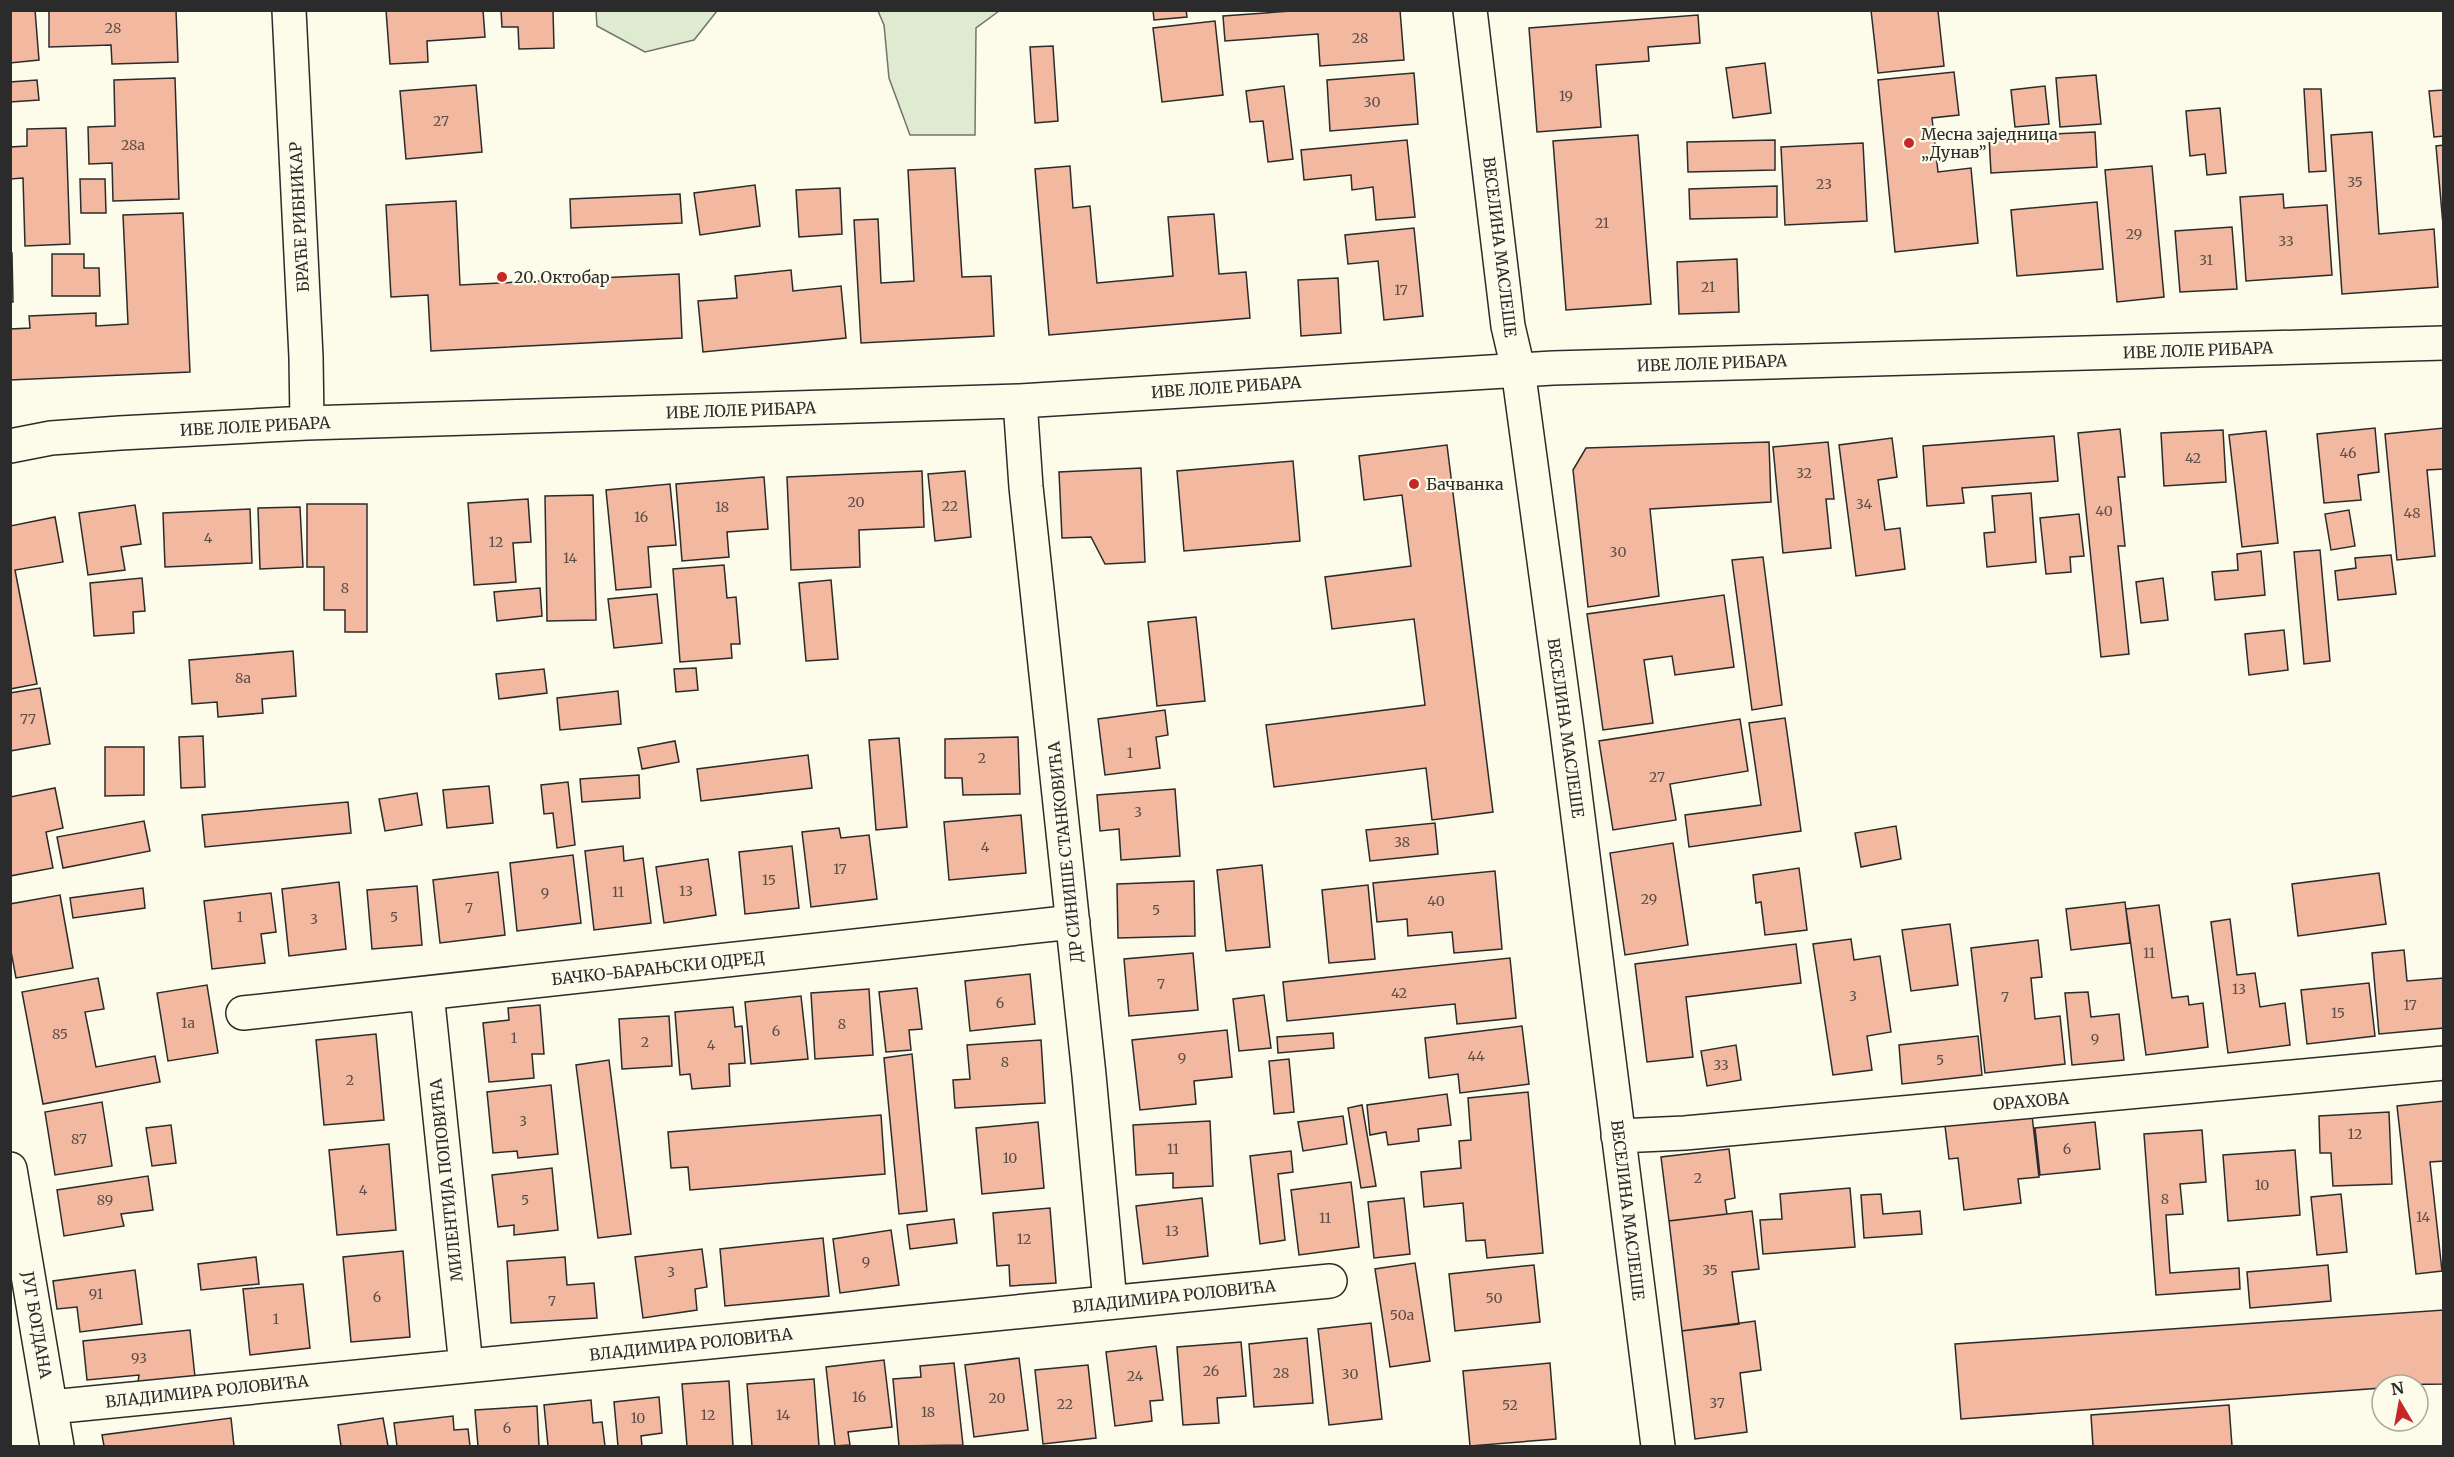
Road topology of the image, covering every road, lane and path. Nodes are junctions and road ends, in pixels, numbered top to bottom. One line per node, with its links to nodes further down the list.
1 (289, 10): 6 (street, БРАЋЕ РИБНИКАР)
2 (1470, 10): 4 (street, ВЕСЕЛИНА МАСЛЕШЕ)
3 (2444, 343): 4 (street, ИВЕ ЛОЛЕ РИБАРА)
4 (1518, 369): 5 (street, ИВЕ ЛОЛЕ РИБАРА); 12 (street, ВЕСЕЛИНА МАСЛЕШЕ)
5 (1020, 401): 6 (street, ИВЕ ЛОЛЕ РИБАРА); 8 (street, ДР СИНИШЕ СТАНКОВИЋА)
6 (307, 423): 7 (street, ИВЕ ЛОЛЕ РИБАРА)
7 (10, 446)
8 (1073, 922): 9 (street, БАЧКО-БАРАЊСКИ ОДРЕД); 15 (street, ДР СИНИШЕ СТАНКОВИЋА)
9 (427, 993): 10 (street, БАЧКО-БАРАЊСКИ ОДРЕД); 16 (street, МИЛЕНТИЈА ПОПОВИЋА)
10 (243, 1013)
11 (2444, 1063): 12 (street, ОРАХОВА)
12 (1618, 1136): 19 (street, ВЕСЕЛИНА МАСЛЕШЕ)
13 (10, 1169): 17 (street, ЈУГ БОГДАНА)
14 (1330, 1281): 15 (street, ВЛАДИМИРА РОЛОВИЋА)
15 (1110, 1302): 16 (street, ВЛАДИМИРА РОЛОВИЋА)
16 (466, 1366): 17 (street, ВЛАДИМИРА РОЛОВИЋА)
17 (51, 1407): 18 (street, ЈУГ БОГДАНА)
18 (57, 1446)
19 (1658, 1446)

